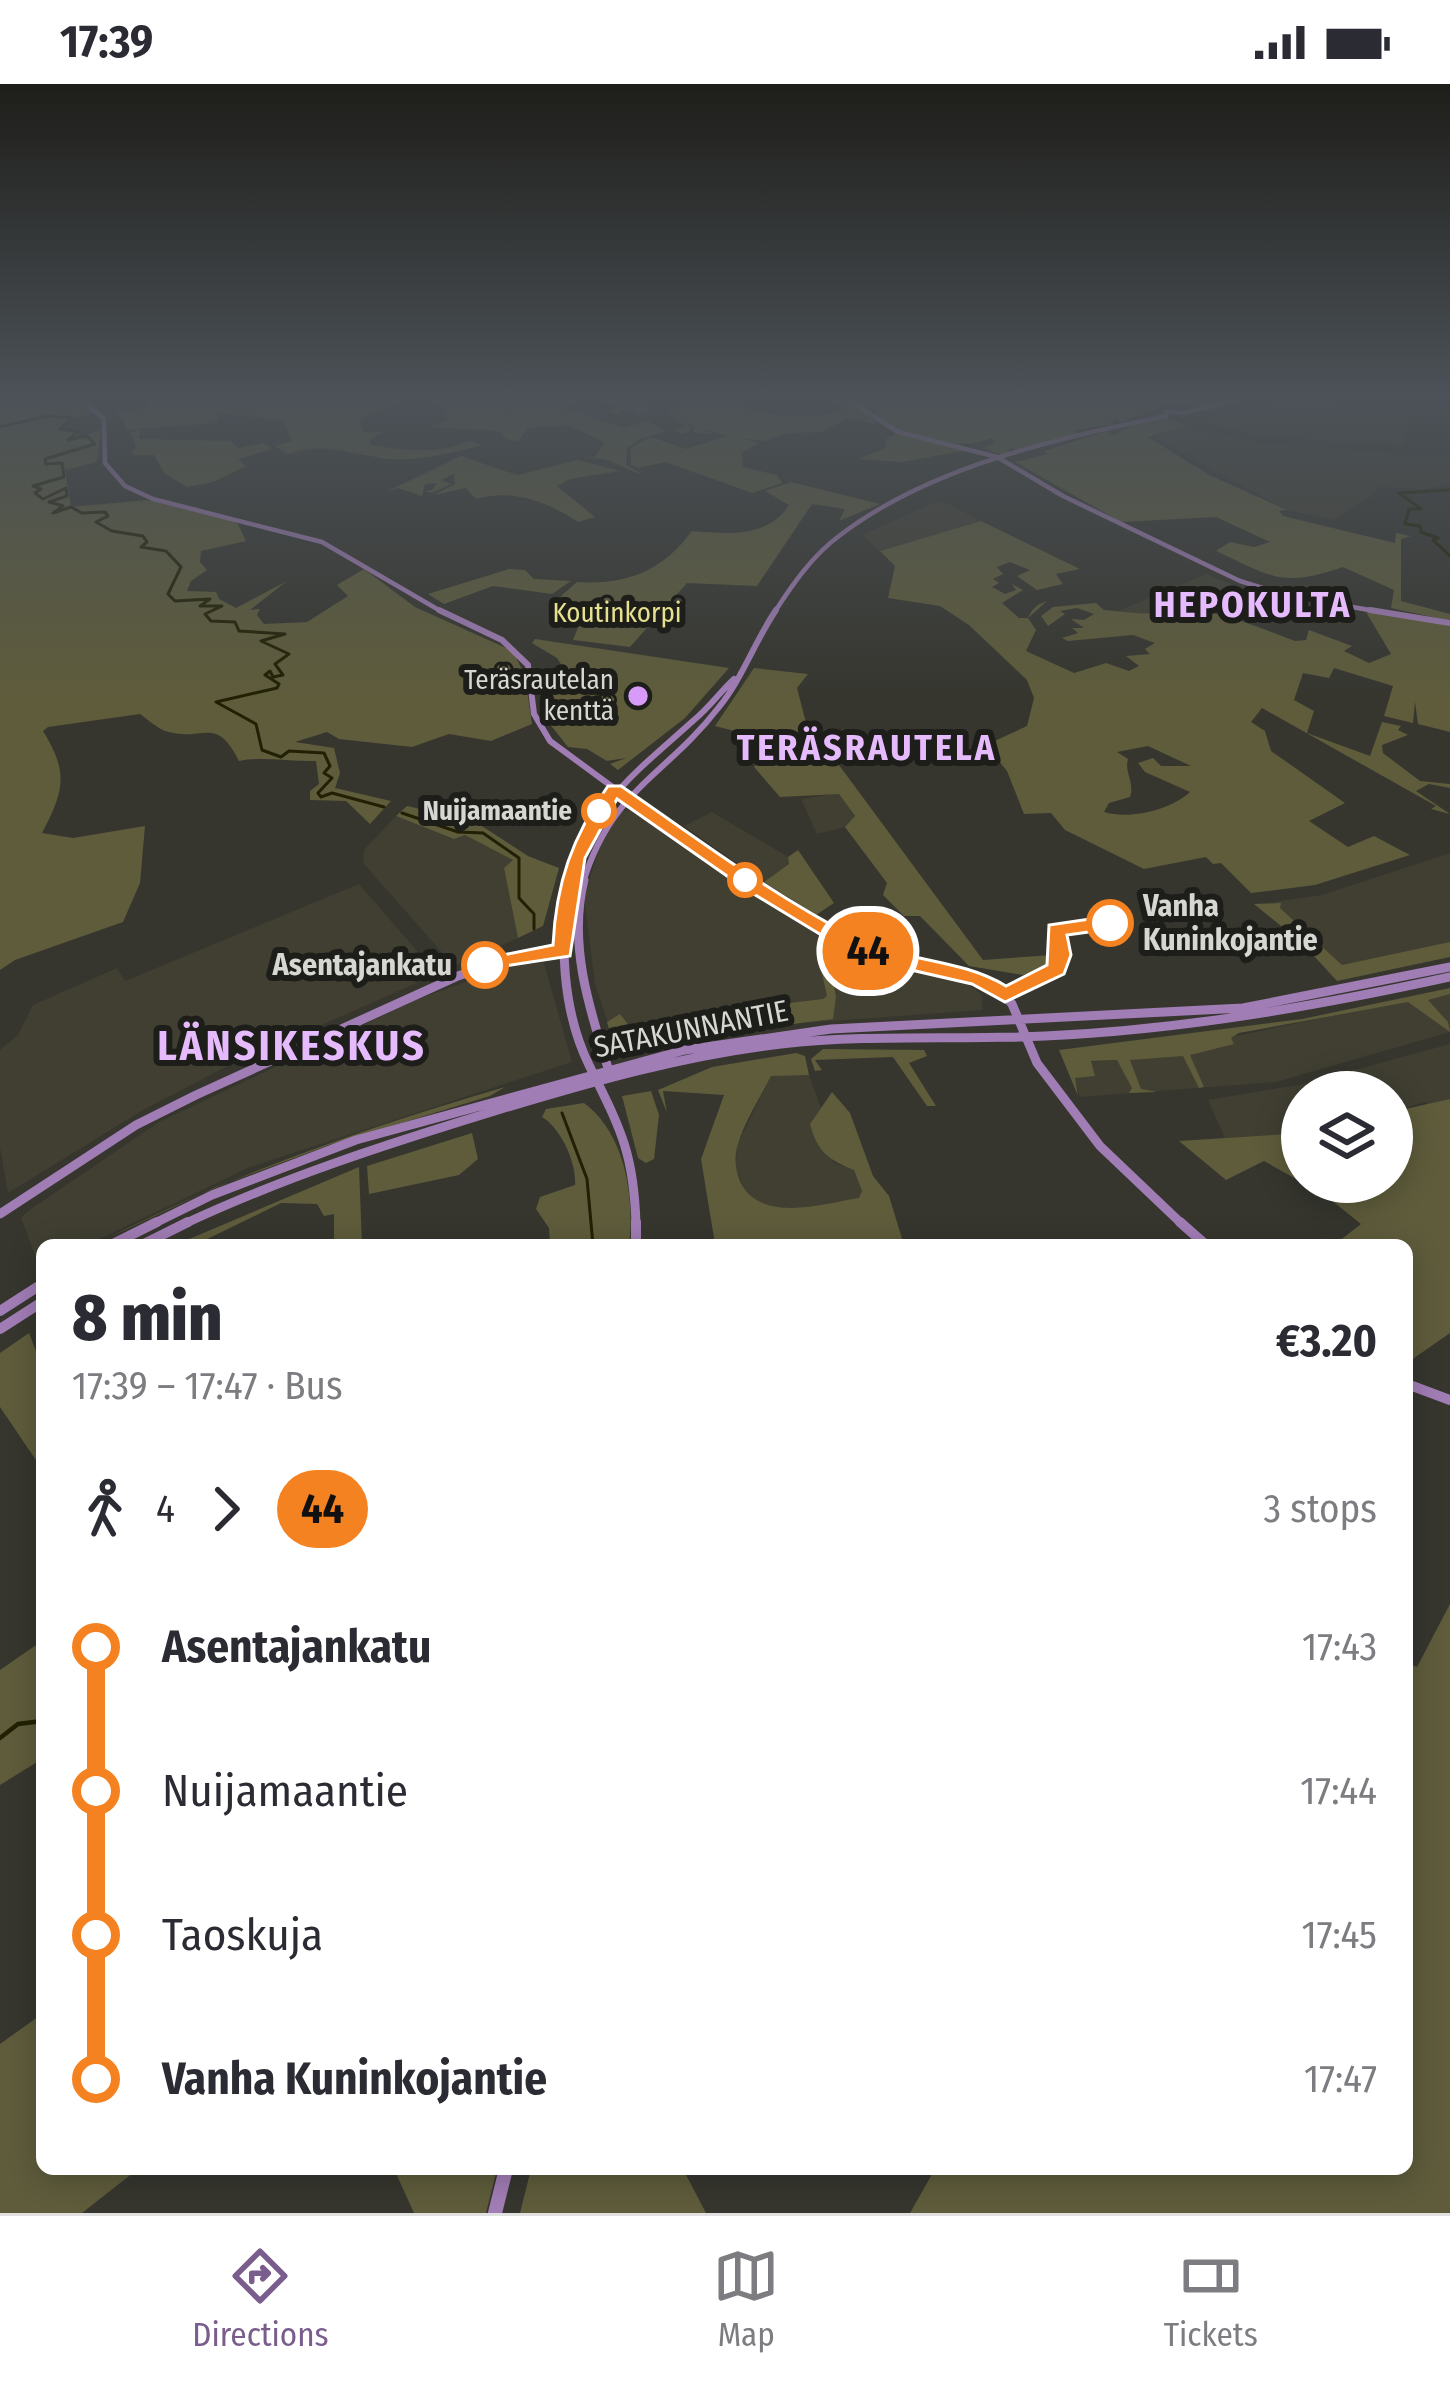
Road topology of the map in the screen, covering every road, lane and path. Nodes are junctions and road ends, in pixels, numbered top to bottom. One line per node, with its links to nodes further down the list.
1 (151, 498): 6 (main road)
2 (905, 498): 5 (main road)
3 (1068, 498): 4 (main road)
4 (1450, 623)
5 (734, 679): 6 (main road); 7 (main road)
6 (614, 790): 7 (main road); 9 (main road)
7 (626, 797): 8 (main road); 12 (main road)
8 (578, 950): 9 (main road); 14 (main road)
9 (562, 951): 15 (main road); 17 (main road)
10 (1450, 967): 12 (main road, SATAKUNNANTIE)
11 (1450, 976): 13 (main road, SATAKUNNANTIE)
12 (1019, 1021): 13 (main road); 14 (main road, SATAKUNNANTIE)
13 (1024, 1036): 16 (main road, SATAKUNNANTIE); 21 (main road)
14 (608, 1068): 15 (main road, SATAKUNNANTIE); 16 (main road)
15 (592, 1072): 16 (main road); 18 (main road, SATAKUNNANTIE)
16 (602, 1082): 19 (main road, SATAKUNNANTIE); 20 (main road)
17 (0, 1214)
18 (123, 1239)
19 (154, 1239)
20 (636, 1239)
21 (1199, 1239)
22 (36, 1288): 24 (main road)
23 (36, 1306): 25 (main road)
24 (0, 1311)
25 (0, 1329)
26 (1413, 1386): 27 (main road)
27 (1450, 1400)
28 (504, 2175): 29 (main road)
29 (495, 2213)

